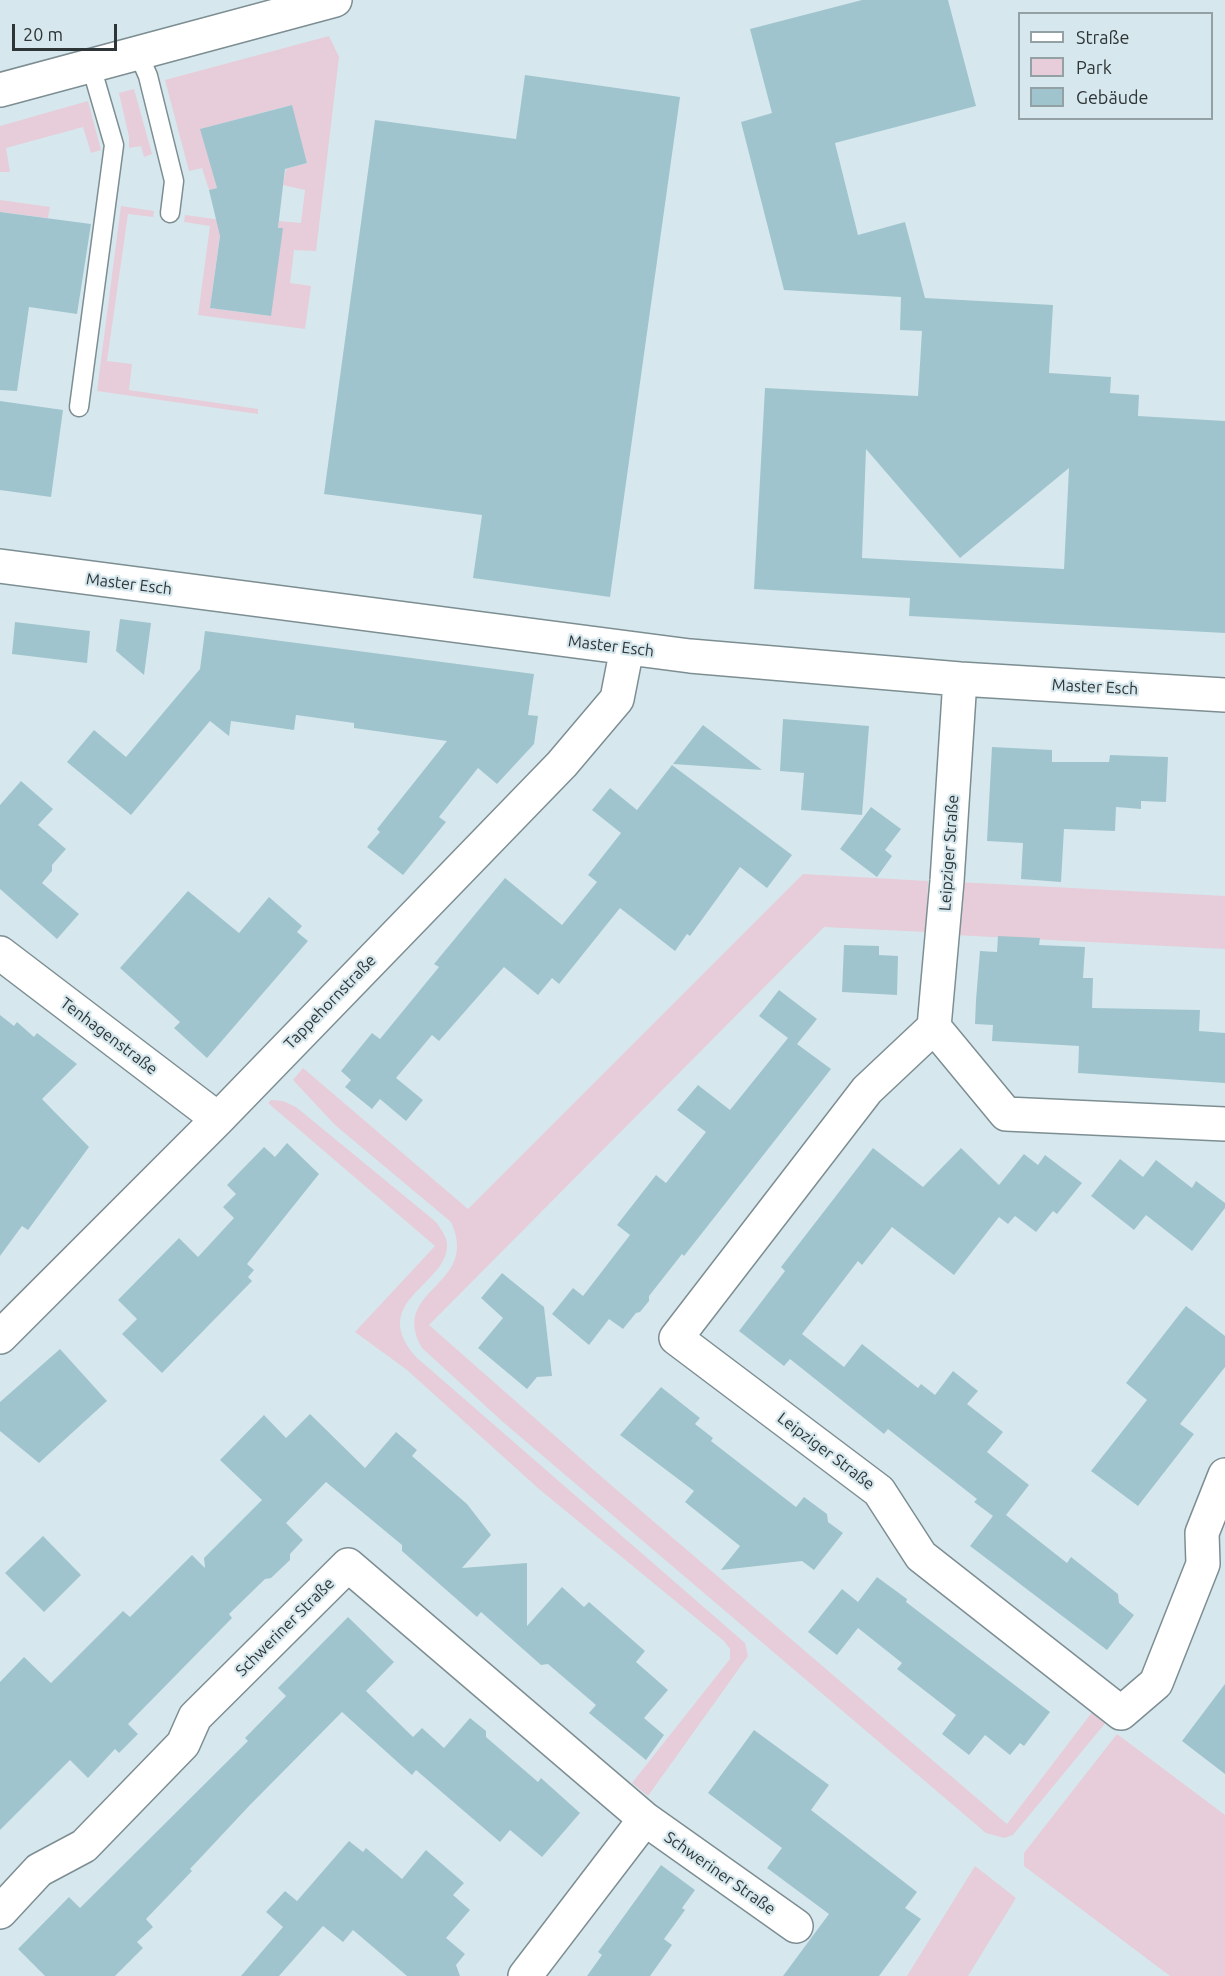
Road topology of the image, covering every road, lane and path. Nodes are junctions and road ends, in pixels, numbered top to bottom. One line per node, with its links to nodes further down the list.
1 (335, 0): 2 (street)
2 (138, 53): 3 (street); 5 (lane)
3 (91, 66): 4 (street); 6 (lane)
4 (0, 90)
5 (170, 213)
6 (79, 407)
7 (0, 566): 8 (street, Master Esch)
8 (627, 648): 9 (street, Master Esch); 13 (street, Tappehornstraße)
9 (960, 679): 10 (street, Master Esch); 12 (street, Leipziger Straße)
10 (1225, 695)
11 (0, 953): 13 (street, Tenhagenstraße)
12 (934, 1027): 14 (street); 16 (street, Leipziger Straße)
13 (218, 1119): 15 (street, Tappehornstraße)
14 (1225, 1124)
15 (0, 1337)
16 (1225, 1475)
17 (645, 1819): 18 (street, Schweriner Straße); 19 (street, Schweriner Straße); 20 (street)
18 (0, 1912)
19 (796, 1926)
20 (525, 1976)

